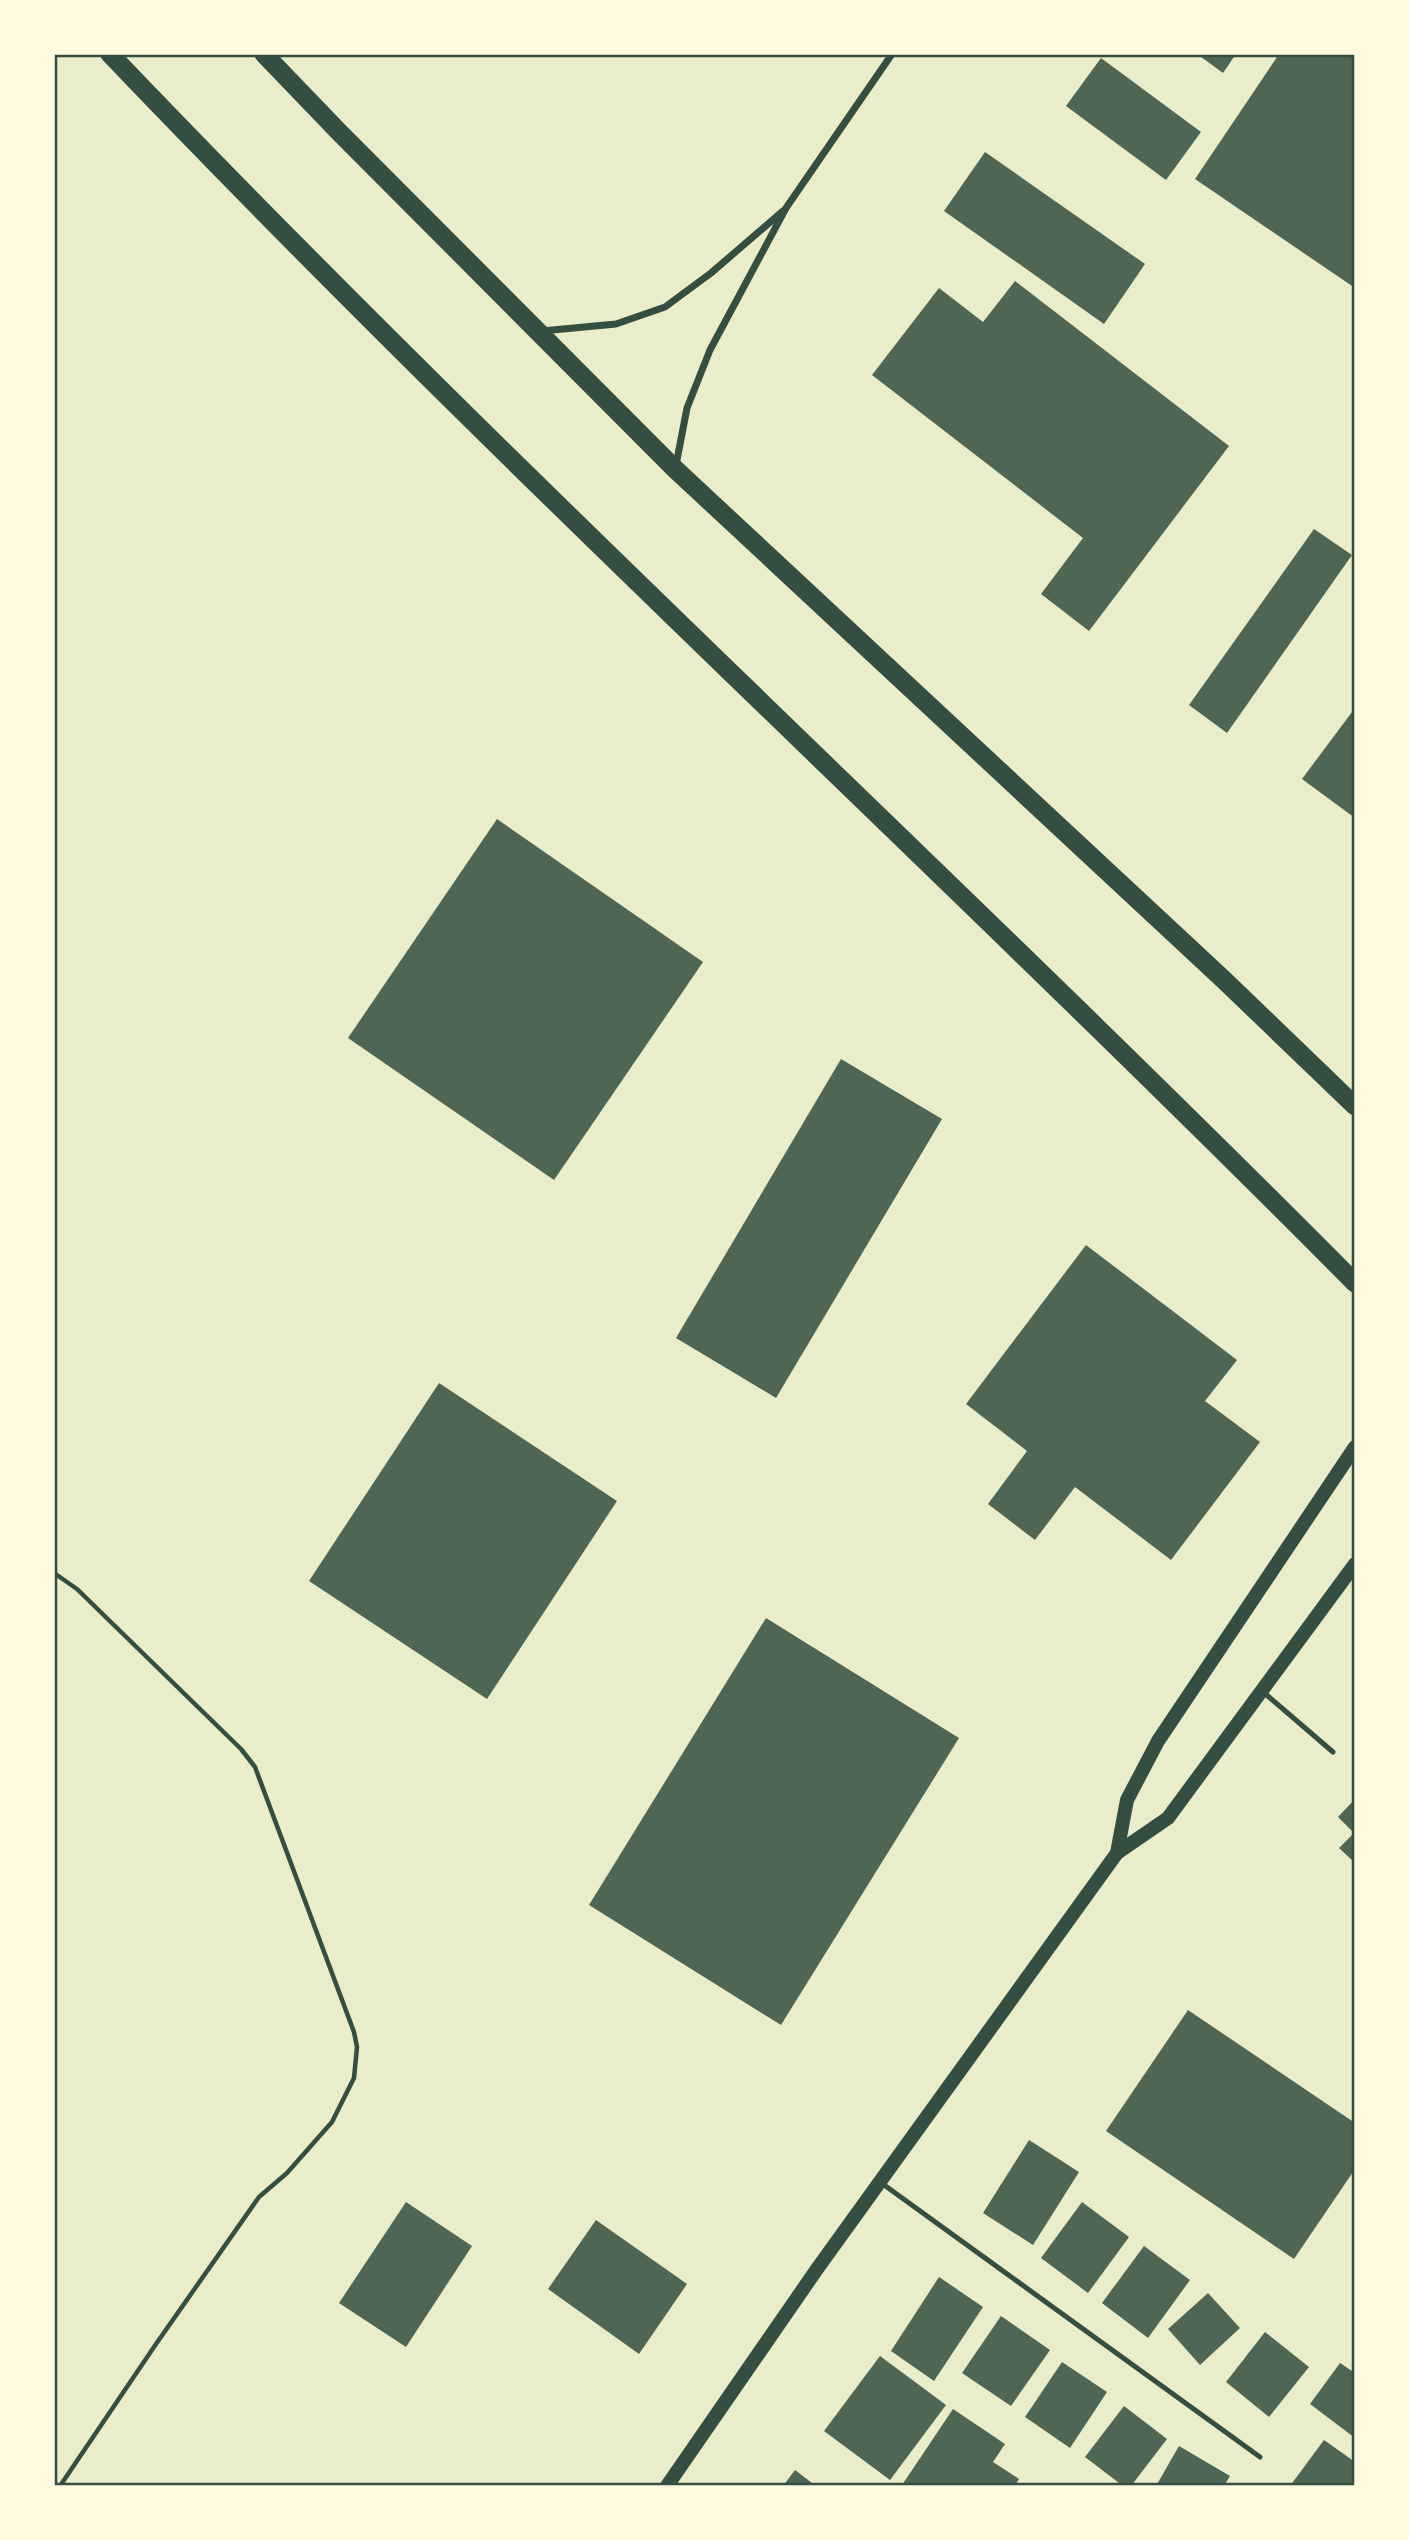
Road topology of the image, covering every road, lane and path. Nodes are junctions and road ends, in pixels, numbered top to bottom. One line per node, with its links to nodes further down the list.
1 (110, 54): 8 (highway)
2 (264, 54): 5 (highway)
3 (892, 54): 4 (street)
4 (786, 208): 5 (street); 6 (street)
5 (537, 332): 6 (highway)
6 (675, 469): 7 (highway)
7 (1355, 1106)
8 (1355, 1283)
9 (1355, 1447): 14 (main road)
10 (1355, 1564): 12 (main road)
11 (54, 1573): 17 (path)
12 (1262, 1691): 13 (lane); 14 (main road)
13 (1333, 1752)
14 (1117, 1853): 15 (main road)
15 (880, 2182): 16 (lane); 18 (main road)
16 (1260, 2457)
17 (60, 2486)
18 (667, 2486)

